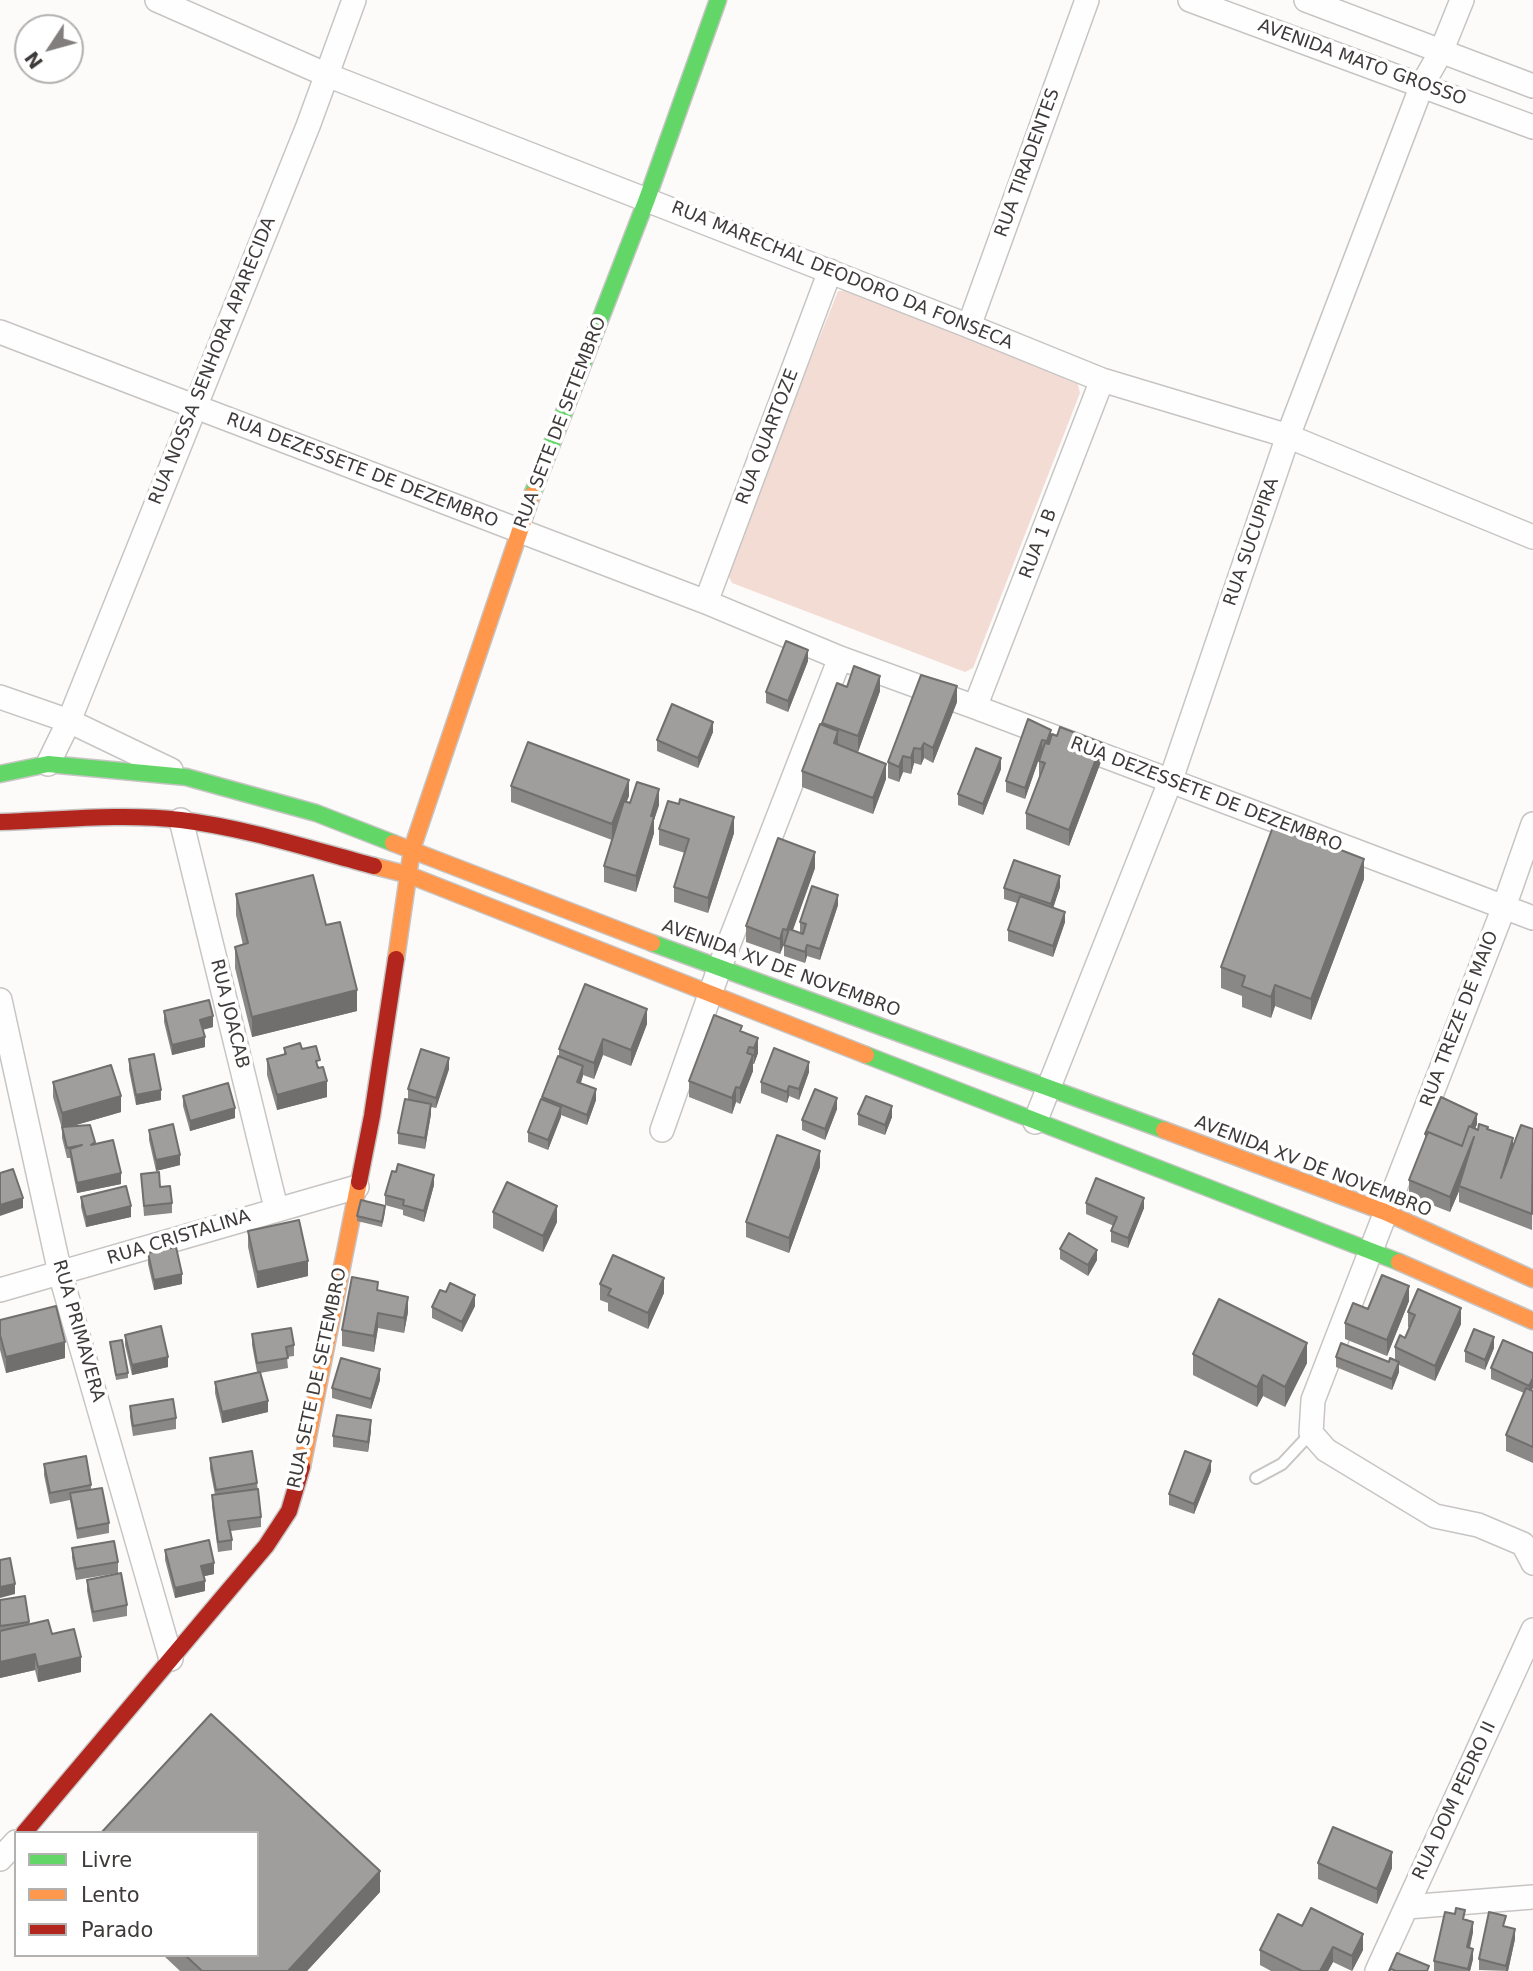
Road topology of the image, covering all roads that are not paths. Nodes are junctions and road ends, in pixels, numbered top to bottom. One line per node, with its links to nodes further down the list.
1 (157, 0): 9 (street, RUA MARECHAL DEODORO DA FONSECA)
2 (354, 0): 9 (street, RUA NOSSA SENHORA APARECIDA)
3 (718, 0): 13 (main road, RUA SETE DE SETEMBRO)
4 (1087, 0): 15 (street, RUA TIRADENTES)
5 (1190, 0): 10 (street, AVENIDA MATO GROSSO)
6 (1306, 0): 8 (street, AVENIDA MATO GROSSO)
7 (1462, 0): 8 (street, RUA SUCUPIRA)
8 (1441, 52): 10 (street, RUA SUCUPIRA); 11 (street, AVENIDA MATO GROSSO)
9 (327, 75): 13 (street, RUA MARECHAL DEODORO DA FONSECA); 18 (street, RUA NOSSA SENHORA APARECIDA)
10 (1423, 85): 12 (street, AVENIDA MATO GROSSO); 19 (street, RUA SUCUPIRA)
11 (1533, 86)
12 (1533, 127)
13 (647, 199): 14 (street, RUA MARECHAL DEODORO DA FONSECA); 20 (main road, RUA SETE DE SETEMBRO)
14 (830, 271): 15 (street, RUA MARECHAL DEODORO DA FONSECA); 22 (street, RUA QUARTOZE)
15 (969, 326): 17 (street, RUA MARECHAL DEODORO DA FONSECA)
16 (0, 332): 18 (street, RUA DEZESSETE DE DEZEMBRO)
17 (1102, 380): 19 (street, RUA MARECHAL DEODORO DA FONSECA); 25 (street, RUA 1 B)
18 (194, 406): 20 (street, RUA DEZESSETE DE DEZEMBRO); 26 (street, RUA NOSSA SENHORA APARECIDA)
19 (1288, 436): 21 (street, RUA MARECHAL DEODORO DA FONSECA); 30 (street, RUA SUCUPIRA)
20 (519, 532): 22 (street, RUA DEZESSETE DE DEZEMBRO); 34 (main road, RUA SETE DE SETEMBRO)
21 (1533, 537)
22 (706, 602): 23 (street, RUA DEZESSETE DE DEZEMBRO)
23 (840, 658): 25 (street, RUA DEZESSETE DE DEZEMBRO); 38 (street)
24 (0, 697): 26 (street)
25 (975, 707): 30 (street, RUA DEZESSETE DE DEZEMBRO)
26 (69, 721): 27 (street, RUA NOSSA SENHORA APARECIDA); 29 (street)
27 (48, 764): 28 (main road, AVENIDA XV DE NOVEMBRO); 29 (main road, AVENIDA XV DE NOVEMBRO)
28 (0, 774)
29 (186, 777): 34 (main road, AVENIDA XV DE NOVEMBRO)
30 (1170, 782): 36 (street, RUA DEZESSETE DE DEZEMBRO); 41 (street, RUA SUCUPIRA)
31 (181, 820): 32 (main road); 35 (main road); 45 (street, RUA JOACAB)
32 (0, 822)
33 (1533, 824): 36 (street, RUA TREZE DE MAIO)
34 (412, 849): 35 (main road, RUA SETE DE SETEMBRO); 38 (main road, AVENIDA XV DE NOVEMBRO)
35 (409, 875): 39 (main road); 44 (main road, RUA SETE DE SETEMBRO)
36 (1504, 907): 37 (street, RUA DEZESSETE DE DEZEMBRO); 46 (street, RUA TREZE DE MAIO)
37 (1533, 918)
38 (719, 969): 39 (street); 41 (main road, AVENIDA XV DE NOVEMBRO)
39 (709, 995): 42 (main road); 43 (street)
40 (0, 1000): 48 (street, RUA PRIMAVERA)
41 (1050, 1087): 42 (street, RUA SUCUPIRA); 46 (main road, AVENIDA XV DE NOVEMBRO)
42 (1035, 1122): 47 (main road)
43 (662, 1130)
44 (358, 1187): 45 (street, RUA CRISTALINA); 56 (main road, RUA SETE DE SETEMBRO)
45 (276, 1208): 48 (street, RUA CRISTALINA)
46 (1385, 1212): 47 (street, RUA TREZE DE MAIO); 49 (main road, AVENIDA XV DE NOVEMBRO)
47 (1372, 1250): 51 (main road); 52 (street, RUA TREZE DE MAIO)
48 (60, 1273): 50 (street, RUA CRISTALINA); 56 (street, RUA PRIMAVERA)
49 (1533, 1279)
50 (0, 1290)
51 (1533, 1321)
52 (1311, 1433): 53 (lane); 54 (street)
53 (1255, 1478)
54 (1530, 1549)
55 (1533, 1630): 61 (street, RUA DOM PEDRO II)
56 (171, 1659): 57 (main road, RUA SETE DE SETEMBRO)
57 (25, 1831)
58 (14, 1844): 59 (street)
59 (0, 1859)
60 (1533, 1897): 61 (street)
61 (1407, 1907): 62 (street, RUA DOM PEDRO II)
62 (1377, 1971)

